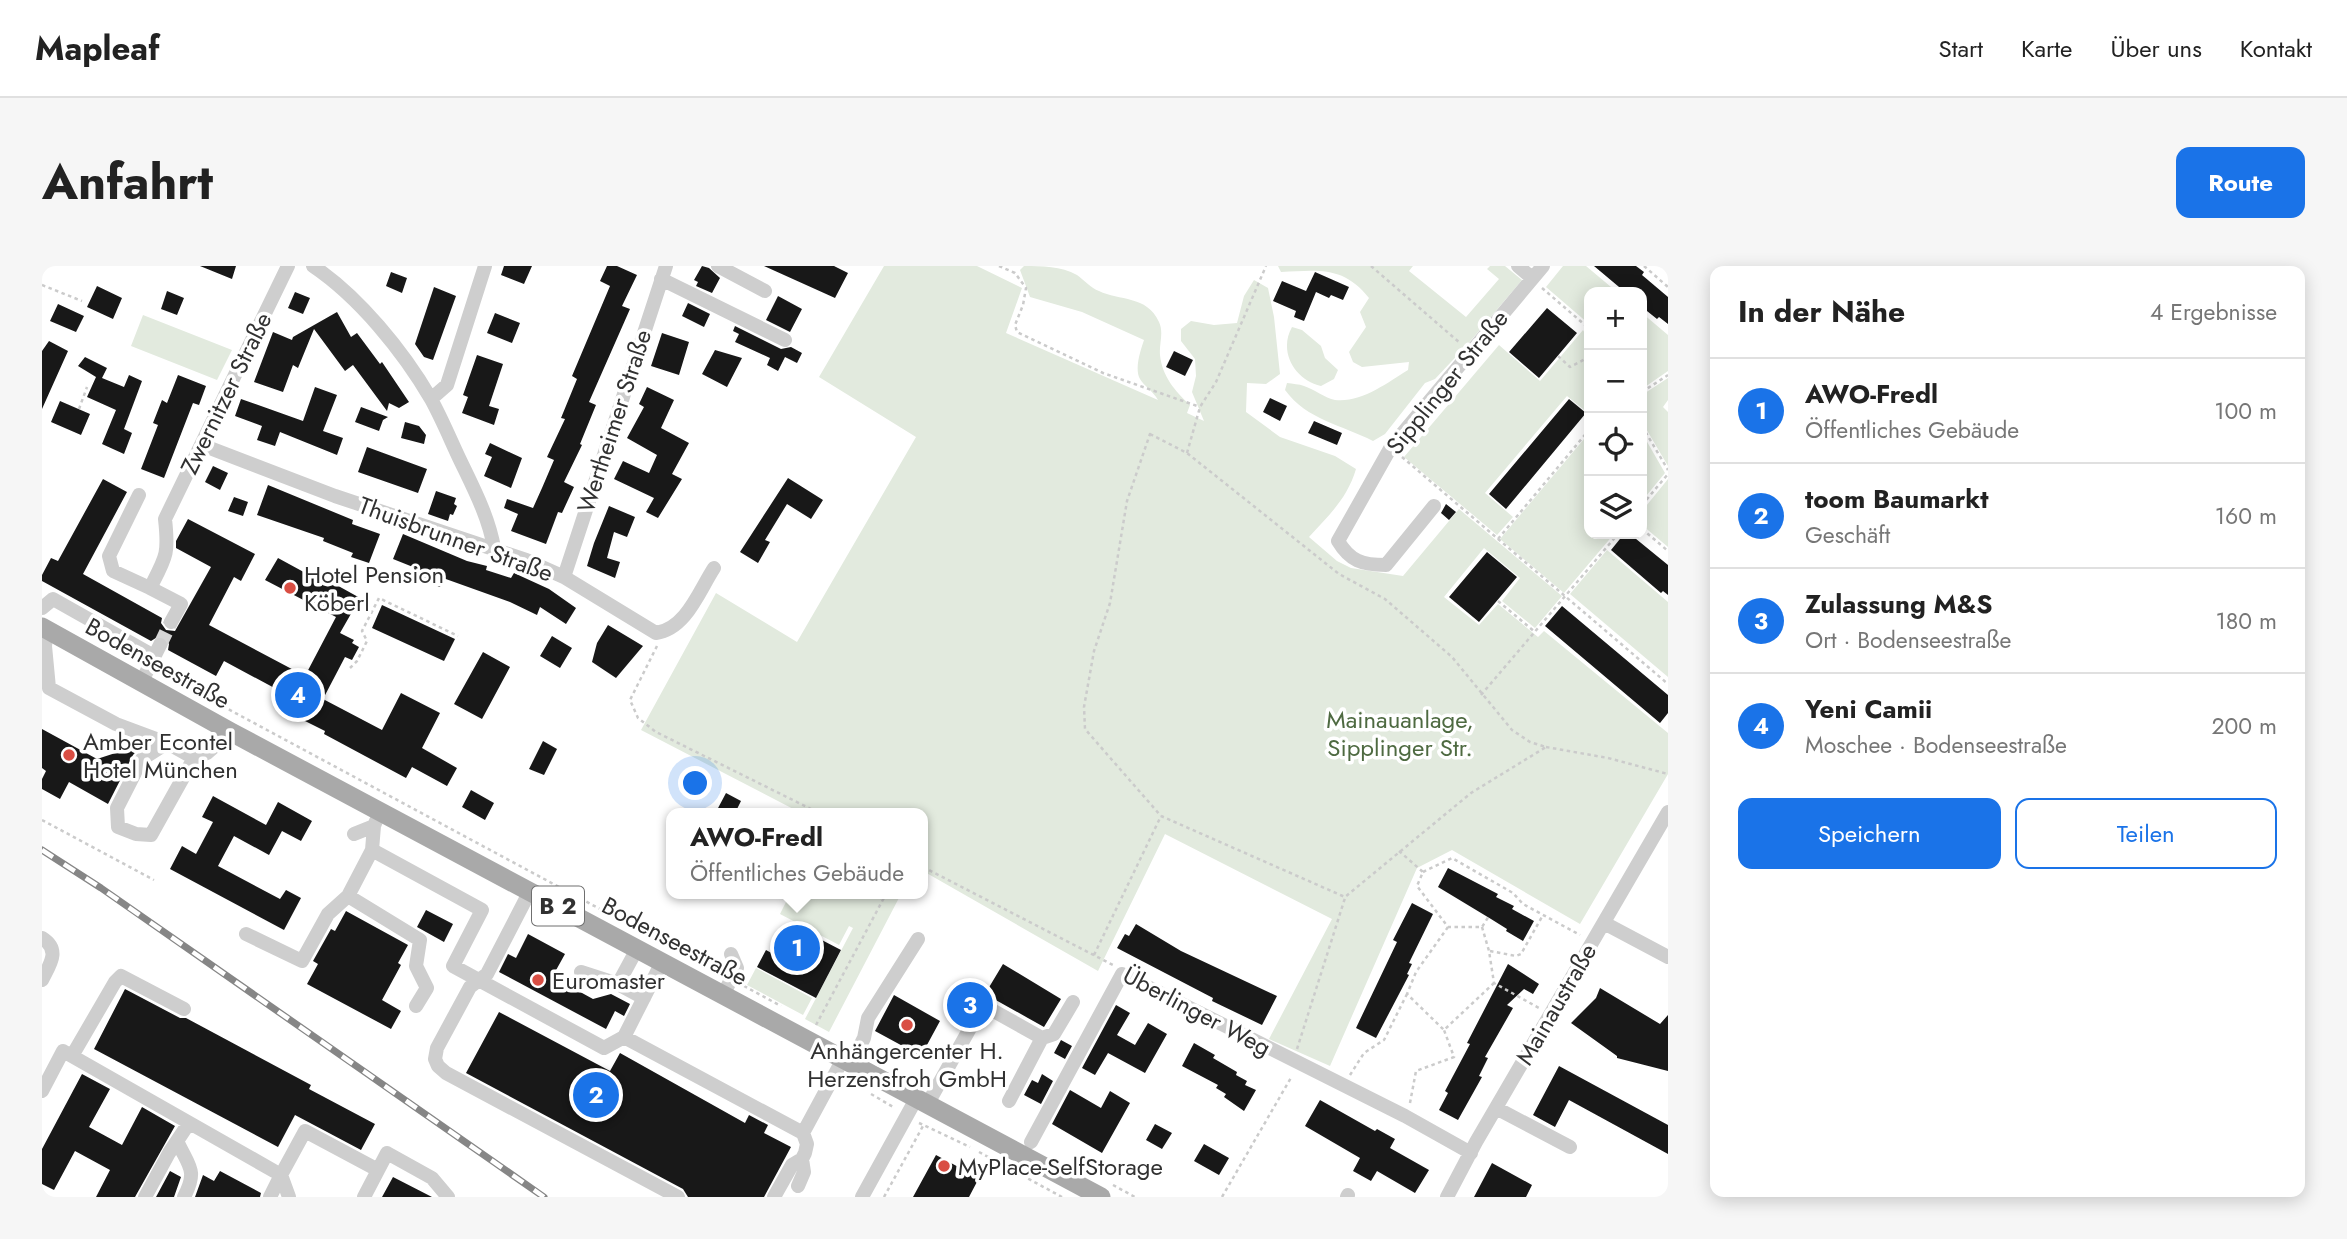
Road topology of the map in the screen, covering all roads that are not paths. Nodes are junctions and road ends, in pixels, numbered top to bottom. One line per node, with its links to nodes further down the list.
1 (288, 266): 12 (street, Zwernitzer Straße)
2 (313, 266): 11 (street)
3 (485, 266): 11 (street)
4 (718, 266): 9 (street)
5 (1518, 266): 8 (street)
6 (1543, 266): 8 (street, Sipplinger Straße)
7 (663, 272): 10 (street); 17 (street, Wertheimer Straße)
8 (1532, 278): 14 (street, Sipplinger Straße)
9 (765, 291)
10 (785, 340)
11 (430, 399): 15 (street)
12 (202, 445): 15 (street, Thuisbrunner Straße); 18 (street, Zwernitzer Straße)
13 (139, 495): 18 (street)
14 (1434, 506)
15 (494, 548): 17 (street, Thuisbrunner Straße)
16 (714, 568): 17 (street, Thuisbrunner Straße)
17 (564, 577)
18 (150, 588): 20 (street)
19 (42, 608): 22 (street)
20 (171, 622)
21 (44, 630): 22 (main road, Bodenseestraße / B 2); 24 (street)
22 (151, 662): 23 (main road, Bodenseestraße / B 2)
23 (231, 732): 25 (street); 28 (main road, Bodenseestraße / B 2)
24 (167, 743): 25 (street); 25 (street)
25 (201, 756): 26 (street)
26 (177, 809)
27 (1668, 812): 33 (street, Mainaustraße)
28 (377, 818): 29 (street); 30 (street); 31 (main road, Bodenseestraße / B 2)
29 (354, 834)
30 (372, 850): 32 (street); 43 (street)
31 (530, 891): 37 (main road, Bodenseestraße / B 2); 43 (street)
32 (348, 896): 34 (street); 48 (street)
33 (1604, 923): 39 (street); 57 (street, Mainaustraße)
34 (246, 934)
35 (42, 938): 42 (street)
36 (918, 939): 53 (street)
37 (637, 948): 40 (main road, Bodenseestraße / B 2); 44 (street)
38 (731, 954): 45 (street)
39 (1668, 957)
40 (662, 962): 45 (main road, Bodenseestraße / B 2); 46 (street)
41 (581, 972): 44 (street)
42 (42, 980)
43 (479, 981): 50 (street); 75 (street)
44 (618, 984): 46 (street)
45 (727, 987): 53 (main road, Bodenseestraße / B 2)
46 (644, 998): 50 (street)
47 (1073, 1002): 51 (street)
48 (416, 1006)
49 (184, 1009): 52 (street)
50 (624, 1037): 59 (street)
51 (1042, 1038): 55 (street); 56 (street)
52 (72, 1056): 54 (street); 58 (street)
53 (847, 1061): 56 (main road, Bodenseestraße / B 2); 59 (street)
54 (42, 1090)
55 (1009, 1101)
56 (922, 1102): 68 (main road, Bodenseestraße / B 2); 77 (street)
57 (1496, 1108): 62 (street); 63 (street, Mainaustraße)
58 (189, 1123): 60 (street); 66 (street)
59 (803, 1133): 64 (street)
60 (177, 1141): 69 (street); 70 (street)
61 (1031, 1142): 63 (street, Überlinger Weg)
62 (1570, 1147)
63 (1471, 1153): 78 (street, Mainaustraße)
64 (802, 1160): 67 (street); 76 (street)
65 (378, 1170): 66 (street); 73 (street); 74 (street)
66 (281, 1175): 71 (street); 72 (street)
67 (798, 1186)
68 (1107, 1191)
69 (145, 1197)
70 (184, 1197)
71 (270, 1197)
72 (289, 1197)
73 (364, 1197)
74 (448, 1197)
75 (678, 1197)
76 (774, 1197)
77 (862, 1197)
78 (1447, 1197)

